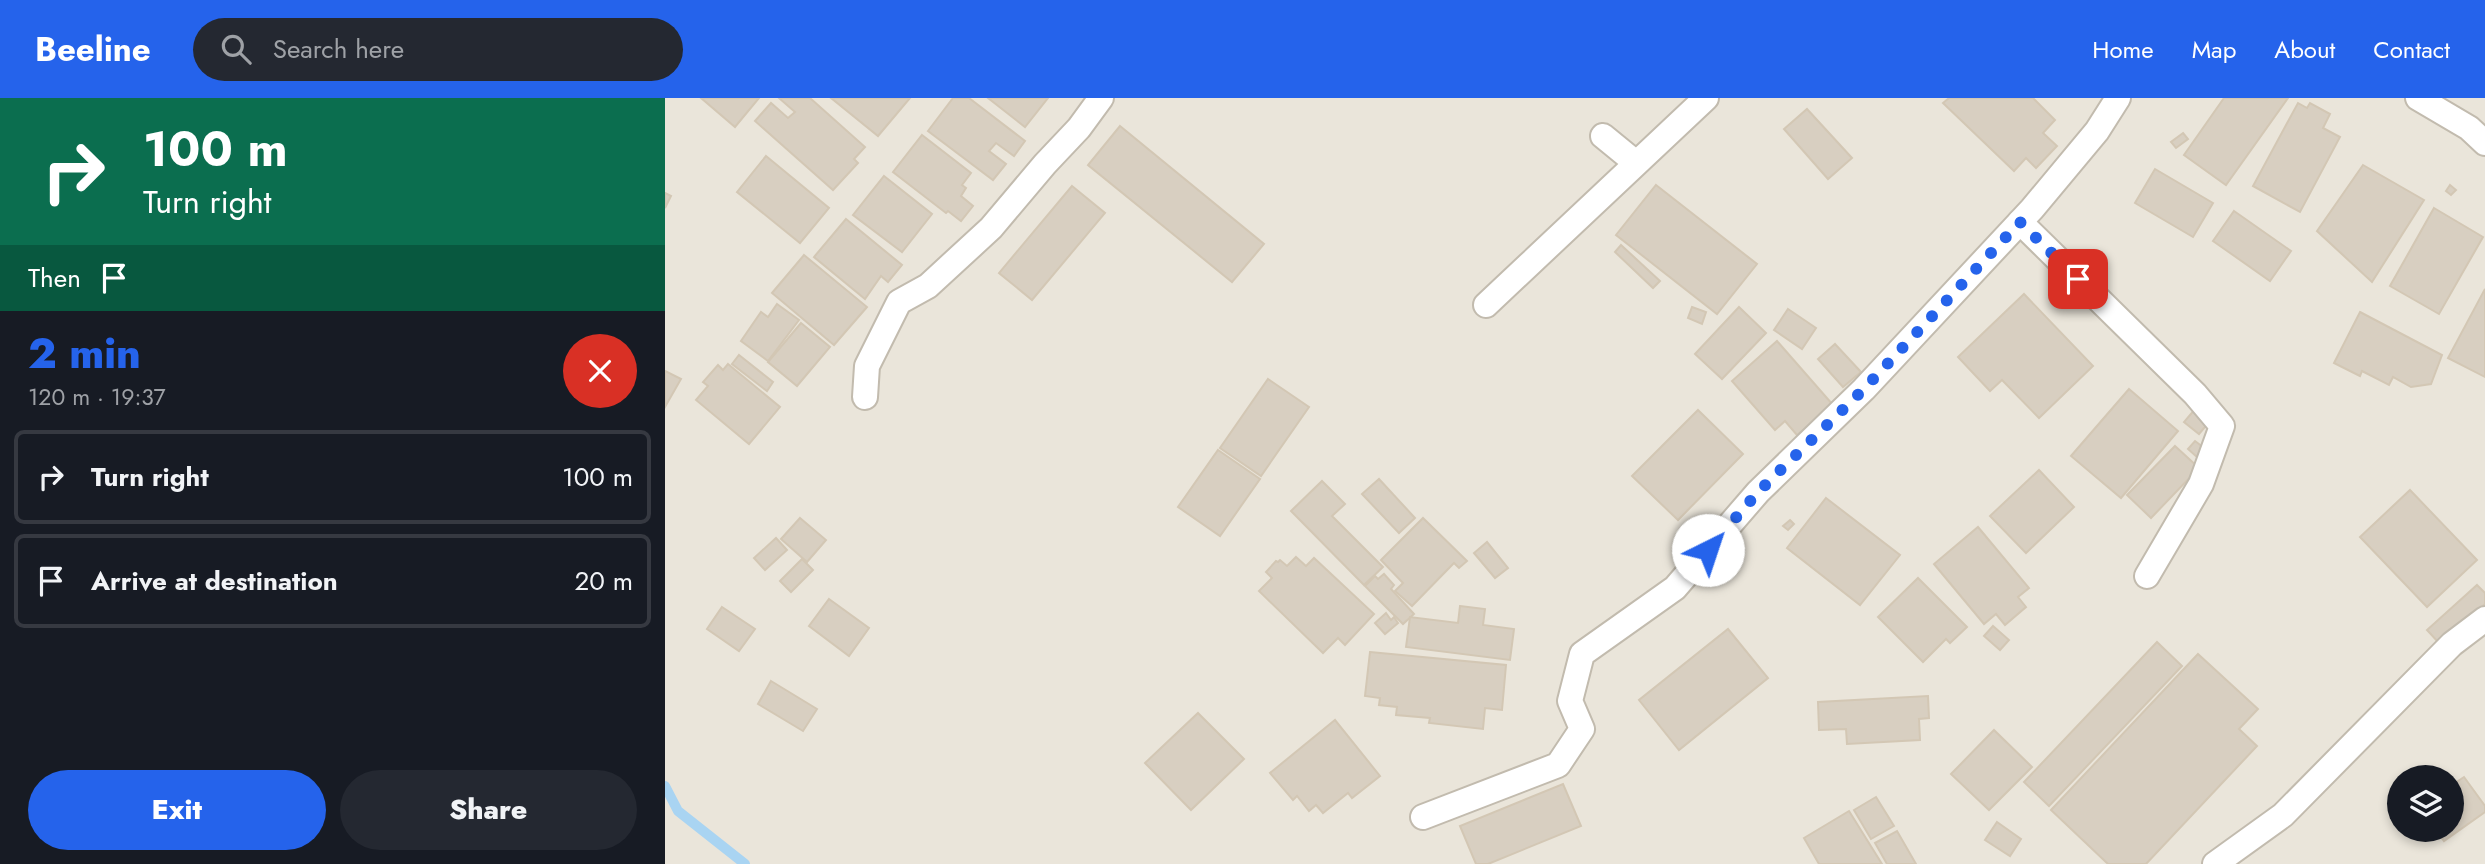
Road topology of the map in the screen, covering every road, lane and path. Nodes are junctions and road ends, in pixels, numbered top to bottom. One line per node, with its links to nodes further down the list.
1 (1101, 98): 10 (street)
2 (1706, 98): 7 (street)
3 (2118, 98): 8 (street)
4 (2418, 98): 6 (street)
5 (1603, 136): 7 (street)
6 (2485, 143)
7 (1636, 163): 9 (street)
8 (2020, 222): 11 (street); 13 (street)
9 (1486, 305)
10 (865, 397)
11 (2147, 576)
12 (2485, 619): 14 (street)
13 (1423, 817)
14 (2215, 864)

